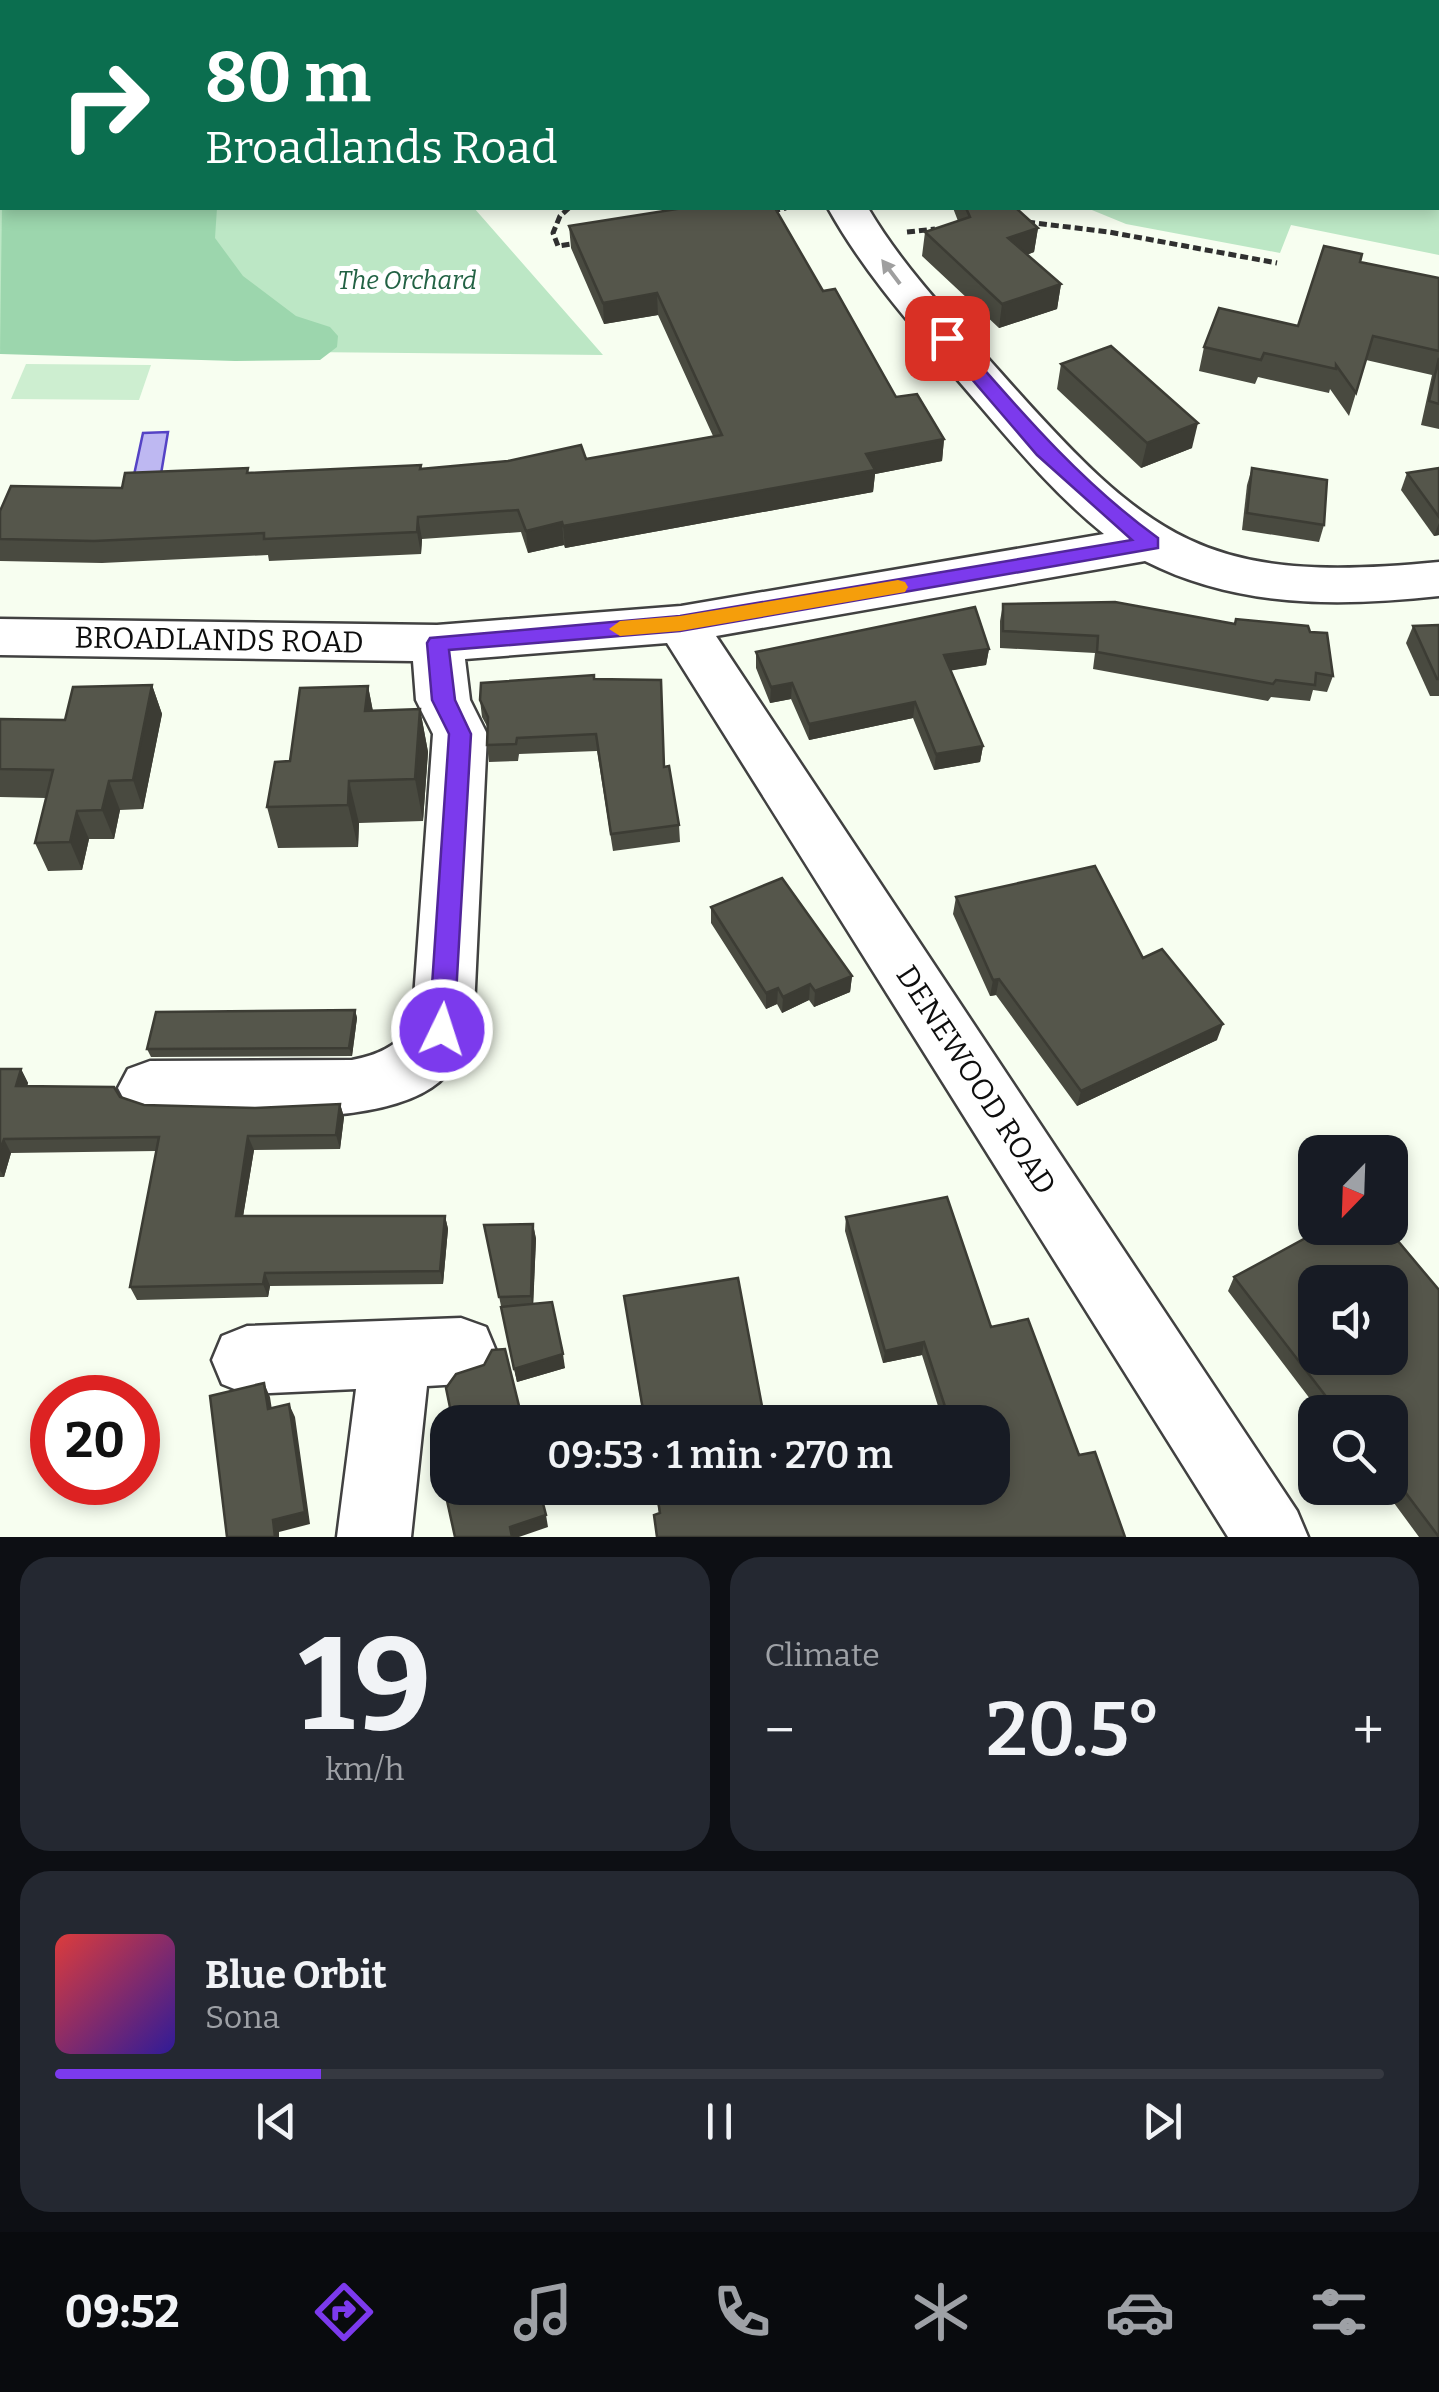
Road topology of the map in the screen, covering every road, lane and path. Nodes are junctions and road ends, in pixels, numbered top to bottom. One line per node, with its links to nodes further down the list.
1 (567, 210): 5 (path)
2 (856, 222): 4 (path); 7 (street, one-way to 2)
3 (1024, 222): 6 (path)
4 (950, 228)
5 (577, 242)
6 (1277, 263)
7 (1151, 543): 8 (street); 9 (street, BROADLANDS ROAD)
8 (1439, 580)
9 (680, 624): 11 (street, BROADLANDS ROAD); 15 (street, DENEWOOD ROAD)
10 (0, 637): 11 (street, BROADLANDS ROAD)
11 (437, 643): 12 (street)
12 (150, 1088)
13 (247, 1360): 14 (street)
14 (374, 1537)
15 (1271, 1537)

